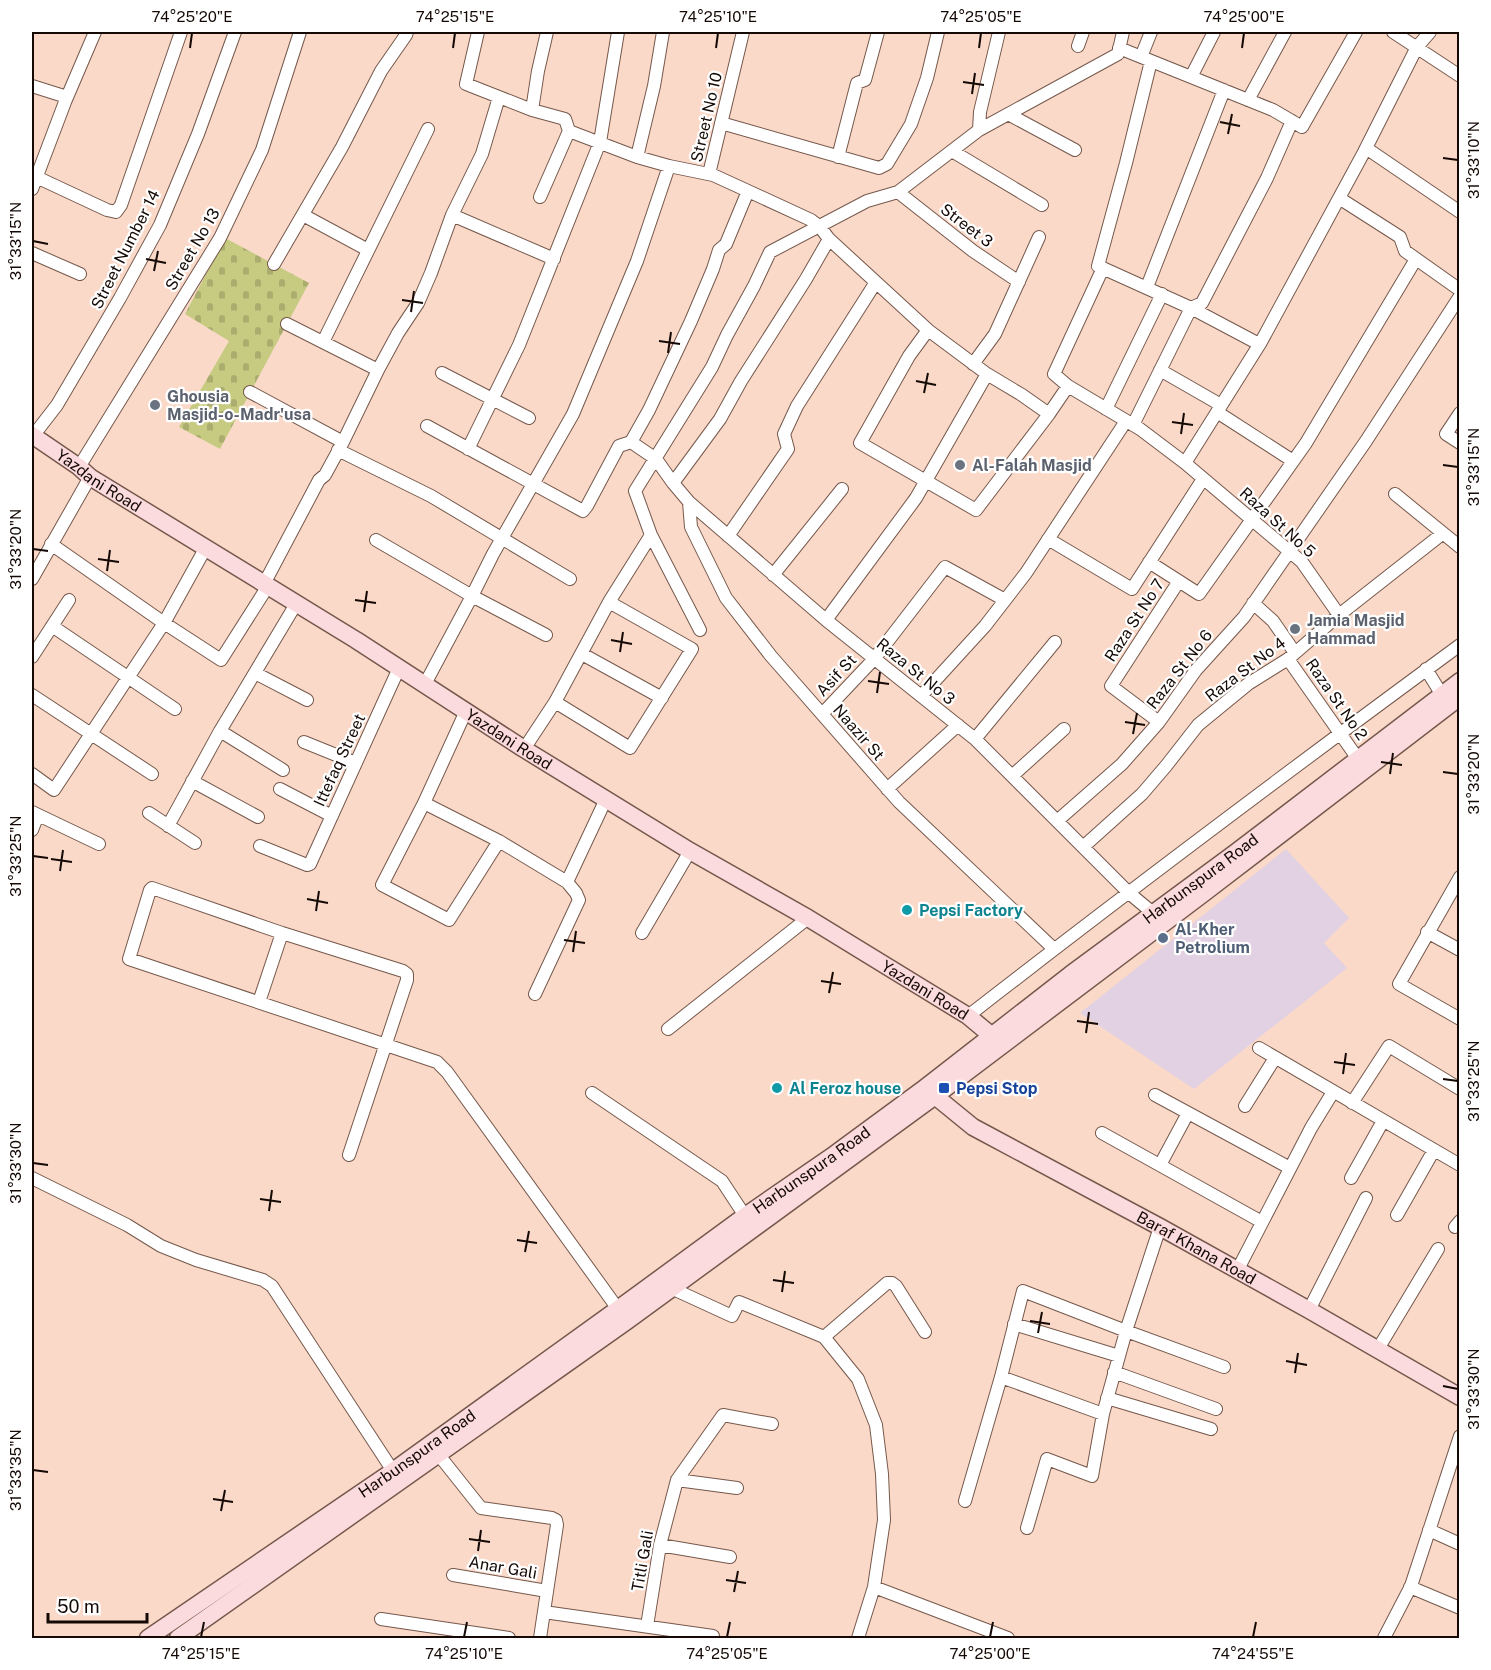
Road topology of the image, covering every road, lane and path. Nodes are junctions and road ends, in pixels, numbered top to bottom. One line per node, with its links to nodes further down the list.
1 (181, 32): 48 (street)
2 (235, 32): 93 (street, Street Number 14)
3 (300, 32): 101 (street, Street No 13)
4 (407, 32): 55 (street)
5 (478, 32): 31 (street)
6 (547, 32): 33 (street)
7 (618, 32): 40 (street)
8 (663, 32): 44 (street)
9 (743, 32): 36 (street, Street No 10)
10 (878, 32): 45 (street)
11 (938, 32): 45 (street)
12 (999, 32): 38 (street)
13 (1083, 32): 22 (street)
14 (1123, 32): 24 (street)
15 (1151, 32): 25 (street)
16 (1214, 32): 27 (street)
17 (1285, 32): 32 (street)
18 (1356, 32): 35 (street)
19 (1393, 32): 23 (street)
20 (1430, 32): 23 (street)
21 (90, 33): 30 (street)
22 (1078, 46)
23 (1417, 47): 26 (street); 41 (street)
24 (1119, 48): 25 (street); 34 (street)
25 (1146, 59): 27 (street); 65 (street)
26 (1460, 76)
27 (1191, 77): 29 (street)
28 (32, 86): 30 (street)
29 (1224, 90): 32 (street); 69 (street)
30 (67, 97): 48 (street)
31 (499, 97): 33 (street); 56 (street)
32 (1248, 100): 35 (street)
33 (532, 110): 39 (street)
34 (1008, 114): 38 (street); 42 (street)
35 (1292, 121): 73 (street)
36 (721, 123): 45 (street); 47 (street, Street No 10)
37 (428, 129): 60 (street)
38 (980, 130): 43 (street)
39 (569, 131): 40 (street); 51 (street)
40 (600, 142): 44 (street); 62 (street)
41 (1366, 148): 52 (street); 54 (street)
42 (1075, 150)
43 (952, 151): 50 (street); 53 (street)
44 (637, 157): 46 (street)
45 (838, 157)
46 (669, 166): 47 (street); 105 (street)
47 (710, 174): 49 (street)
48 (33, 180)
49 (748, 191): 57 (street); 94 (street)
50 (897, 192): 57 (street); 68 (street, Street 3)
51 (540, 197)
52 (1339, 198): 63 (street); 77 (street)
53 (1042, 205)
54 (1460, 212)
55 (303, 215): 60 (street); 64 (street)
56 (452, 215): 62 (street); 79 (street)
57 (820, 227): 59 (street); 98 (street)
58 (1039, 237): 68 (street)
59 (829, 238): 67 (street); 104 (street)
60 (368, 250): 76 (street)
61 (32, 253): 66 (street)
62 (554, 259): 85 (street)
63 (1416, 259): 70 (street); 99 (street)
64 (274, 264)
65 (1102, 268): 69 (street); 83 (street)
66 (80, 274)
67 (876, 282): 75 (street); 112 (street)
68 (1019, 282): 78 (street)
69 (1147, 287): 71 (street)
70 (1460, 290)
71 (1162, 294): 73 (street); 87 (street)
72 (1460, 296): 119 (street, Raza St No 6)
73 (1191, 308): 77 (street); 80 (street)
74 (287, 324): 76 (street)
75 (928, 330): 78 (street); 103 (street)
76 (323, 342): 79 (street)
77 (1259, 344): 86 (street)
78 (973, 364): 82 (street)
79 (378, 370): 96 (street)
80 (1160, 370): 86 (street); 91 (street)
81 (442, 373): 85 (street)
82 (987, 374): 89 (street); 103 (street)
83 (1068, 386): 87 (street, Raza St No 5); 89 (street)
84 (250, 392): 96 (street)
85 (492, 399): 90 (street); 97 (street)
86 (1219, 408): 99 (street); 100 (street)
87 (1106, 409): 91 (street, Raza St No 5)
88 (1460, 413): 95 (street)
89 (1049, 414): 103 (street)
90 (529, 418)
91 (1129, 423): 100 (street, Raza St No 5); 114 (street)
92 (427, 426): 97 (street)
93 (32, 435): 101 (main road, Yazdani Road)
94 (631, 442): 98 (street); 105 (street)
95 (1460, 443)
96 (340, 446): 113 (street); 125 (street)
97 (468, 448): 105 (street)
98 (656, 459): 104 (street, Raza St No 3); 110 (street)
99 (1293, 461): 109 (street)
100 (1185, 463): 102 (street, Raza St No 5)
101 (84, 472): 116 (street, Street No 13); 118 (main road, Yazdani Road)
102 (1203, 478): 109 (street, Raza St No 5); 120 (street)
103 (927, 481): 133 (street)
104 (673, 483): 108 (street, Raza St No 3)
105 (533, 484): 113 (street)
106 (842, 489): 121 (street)
107 (1395, 494): 111 (street)
108 (689, 502): 112 (street, Raza St No 3); 159 (street, Naazir St)
109 (1251, 519): 119 (street, Raza St No 5); 124 (street)
110 (651, 534): 129 (street); 136 (street)
111 (1442, 534): 117 (street); 132 (street, Raza St No 4)
112 (728, 536): 121 (street, Raza St No 3)
113 (501, 539): 123 (street); 126 (street)
114 (1048, 539): 120 (street); 128 (street)
115 (376, 540): 126 (street)
116 (51, 544): 122 (street, Street No 13); 134 (street)
117 (1460, 547)
118 (205, 549): 125 (main road, Yazdani Road); 134 (street)
119 (1289, 551): 130 (street, Raza St No 6); 132 (street, Raza St No 5)
120 (1149, 562): 124 (street)
121 (773, 574): 133 (street, Raza St No 3)
122 (32, 579)
123 (570, 579)
124 (1179, 581): 160 (street, Raza St No 7)
125 (266, 585): 131 (main road, Yazdani Road); 134 (street)
126 (472, 596): 137 (street); 149 (street)
127 (69, 600): 135 (street)
128 (1005, 600): 143 (street, Asif St); 152 (street)
129 (609, 602): 140 (street); 153 (street)
130 (1253, 603): 141 (street, Raza St No 2); 160 (street, Raza St No 6)
131 (296, 604): 144 (main road, Yazdani Road); 146 (street)
132 (1339, 615): 141 (street, Raza St No 4)
133 (826, 620): 143 (street, Raza St No 3)
134 (164, 623): 147 (street)
135 (52, 626): 142 (street); 147 (street)
136 (700, 630)
137 (546, 635)
138 (1055, 642): 166 (street)
139 (1460, 645): 145 (street)
140 (582, 654): 153 (street); 156 (street)
141 (1292, 656): 164 (street, Raza St No 2); 191 (street, Raza St No 4)
142 (32, 657)
143 (874, 658): 152 (street, Raza St No 3); 159 (street, Asif St)
144 (399, 668): 149 (main road, Yazdani Road); 170 (street, Ittefaq Street)
145 (1426, 669): 151 (street); 164 (street)
146 (255, 673): 155 (street); 163 (street)
147 (128, 676): 157 (street); 165 (street)
148 (1460, 681): 151 (main road, Harbunspura Road)
149 (425, 684): 158 (main road, Yazdani Road)
150 (32, 694): 165 (street)
151 (1442, 695): 169 (main road, Harbunspura Road)
152 (921, 696): 161 (street, Raza St No 3)
153 (662, 698): 156 (street)
154 (1460, 698): 193 (main road, Harbunspura Road)
155 (308, 700)
156 (555, 702): 168 (street)
157 (175, 708)
158 (466, 711): 168 (main road, Yazdani Road); 179 (street)
159 (822, 714): 177 (street, Naazir St)
160 (1159, 722): 184 (street, Raza St No 6)
161 (958, 725): 166 (street, Raza St No 3); 177 (street)
162 (1064, 729): 174 (street)
163 (220, 731): 171 (street); 175 (street)
164 (1340, 733): 169 (street, Raza St No 2); 196 (street)
165 (90, 734): 172 (street); 173 (street)
166 (975, 739): 174 (street, Raza St No 3)
167 (304, 742): 170 (street)
168 (524, 749): 178 (main road, Yazdani Road)
169 (1358, 759): 193 (main road, Harbunspura Road)
170 (356, 763): 183 (street, Ittefaq Street)
171 (283, 770)
172 (32, 774)
173 (152, 774)
174 (1012, 776): 184 (street, Raza St No 3)
175 (192, 780): 182 (street); 185 (street)
176 (280, 789): 183 (street)
177 (887, 789): 202 (street, Naazir St)
178 (606, 799): 192 (main road, Yazdani Road); 195 (street)
179 (424, 803): 187 (street); 187 (street)
180 (149, 813): 185 (street)
181 (35, 814): 186 (street); 189 (street)
182 (258, 816)
183 (332, 816): 190 (street, Ittefaq Street)
184 (1058, 821): 191 (street, Raza St No 3)
185 (168, 826): 188 (street)
186 (32, 830)
187 (499, 842): 195 (street)
188 (195, 843)
189 (99, 844)
190 (260, 846)
191 (1083, 847): 196 (street, Raza St No 3)
192 (690, 851): 198 (main road, Yazdani Road); 201 (street)
193 (1239, 858): 197 (main road, Harbunspura Road); 217 (main road, Harbunspura Road)
194 (1460, 876): 199 (street)
195 (567, 882): 204 (street)
196 (1129, 893): 197 (street, Raza St No 3); 202 (street)
197 (1153, 913): 209 (main road, Harbunspura Road)
198 (808, 918): 206 (main road, Yazdani Road); 208 (street)
199 (1427, 932): 203 (street); 207 (street)
200 (282, 933): 205 (street); 205 (street); 210 (street)
201 (642, 933)
202 (1054, 949): 206 (street)
203 (1460, 951)
204 (535, 994)
205 (259, 1002): 210 (street)
206 (968, 1016): 209 (main road, Yazdani Road)
207 (1460, 1019)
208 (668, 1029)
209 (992, 1036): 225 (main road, Harbunspura Road)
210 (386, 1044): 224 (street); 239 (street)
211 (1259, 1048): 212 (street)
212 (1275, 1058): 214 (street); 219 (street)
213 (1460, 1089): 218 (street)
214 (1333, 1092): 218 (street); 228 (street)
215 (592, 1093): 233 (street)
216 (1155, 1095): 220 (street)
217 (935, 1096): 225 (main road, Harbunspura Road); 235 (main road, Baraf Khana Road)
218 (1352, 1103): 221 (street)
219 (1245, 1106)
220 (1188, 1113): 226 (street); 228 (street)
221 (1383, 1120): 223 (street); 230 (street)
222 (1102, 1133): 226 (street)
223 (1434, 1150): 227 (street); 232 (street)
224 (349, 1155)
225 (839, 1160): 233 (main road, Harbunspura Road); 238 (main road, Harbunspura Road)
226 (1160, 1165): 234 (street)
227 (1460, 1165)
228 (1290, 1168): 234 (street)
229 (32, 1178): 258 (street)
230 (1351, 1178)
231 (1366, 1198): 240 (street)
232 (1397, 1215)
233 (745, 1216): 239 (main road, Harbunspura Road)
234 (1262, 1222): 237 (street)
235 (1160, 1227): 237 (main road, Baraf Khana Road); 242 (street)
236 (1438, 1249): 245 (street)
237 (1237, 1271): 240 (main road, Baraf Khana Road)
238 (671, 1288): 244 (street); 257 (main road, Harbunspura Road)
239 (618, 1309): 258 (main road, Harbunspura Road)
240 (1309, 1310): 245 (main road, Baraf Khana Road)
241 (1014, 1324): 242 (street); 246 (street); 249 (street)
242 (1126, 1331): 246 (street); 247 (street)
243 (925, 1332): 244 (street)
244 (824, 1337): 268 (street)
245 (1378, 1349): 250 (main road, Baraf Khana Road)
246 (1119, 1356): 248 (street)
247 (1224, 1367)
248 (1114, 1372): 251 (street); 252 (street)
249 (1001, 1377): 253 (street); 261 (street)
250 (1456, 1390)
251 (1107, 1398): 253 (street); 255 (street)
252 (1216, 1409)
253 (1103, 1414): 262 (street)
254 (772, 1424): 259 (street, Titli Gali)
255 (1211, 1430)
256 (1460, 1436): 263 (street)
257 (438, 1454): 258 (main road, Harbunspura Road); 270 (street)
258 (396, 1476): 276 (main road, Harbunspura Road); 277 (main road, Harbunspura Road)
259 (676, 1480): 260 (street); 265 (street, Titli Gali)
260 (738, 1488)
261 (965, 1501)
262 (1028, 1528)
263 (1429, 1530): 264 (street); 269 (street)
264 (1460, 1544)
265 (660, 1545): 266 (street); 274 (street, Titli Gali)
266 (730, 1557)
267 (453, 1575): 270 (street, Anar Gali)
268 (874, 1587): 280 (street); 281 (street)
269 (1410, 1587): 271 (street); 282 (street)
270 (548, 1591): 272 (street)
271 (1460, 1608)
272 (544, 1612): 274 (street); 279 (street)
273 (381, 1618): 278 (street)
274 (647, 1626): 275 (street)
275 (713, 1636)
276 (182, 1637)
277 (148, 1638)
278 (509, 1638)
279 (540, 1638)
280 (858, 1638)
281 (1008, 1638)
282 (1384, 1638)

